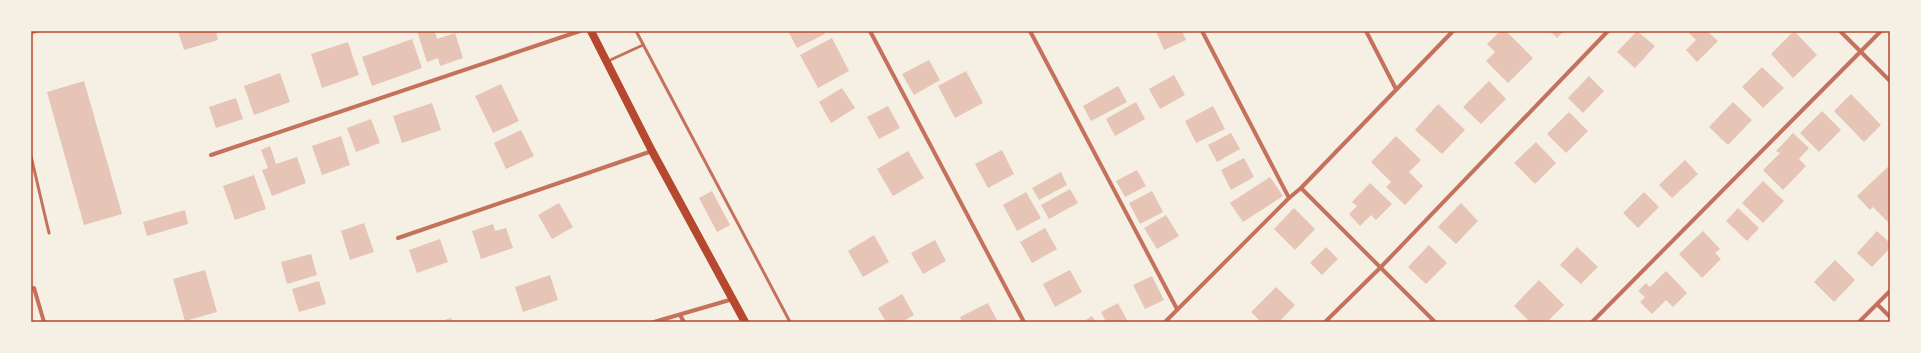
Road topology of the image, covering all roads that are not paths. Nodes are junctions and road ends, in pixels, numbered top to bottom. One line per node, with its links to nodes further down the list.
1 (36, 31): 13 (street)
2 (580, 31): 20 (street)
3 (591, 31): 16 (main road)
4 (636, 31): 14 (lane)
5 (870, 31): 39 (street)
6 (1030, 31): 31 (street)
7 (1202, 31): 23 (street)
8 (1366, 31): 18 (street)
9 (1452, 31): 18 (street)
10 (1608, 31): 26 (street)
11 (1840, 31): 15 (street)
12 (1881, 31): 15 (street)
13 (31, 32)
14 (643, 45): 16 (lane); 38 (lane)
15 (1861, 51): 17 (street); 43 (street)
16 (606, 62): 19 (main road)
17 (1890, 81)
18 (1396, 89): 22 (street)
19 (652, 151): 25 (street); 29 (main road)
20 (211, 155)
21 (31, 156): 24 (lane)
22 (1301, 188): 23 (street); 26 (street)
23 (1289, 198): 31 (street)
24 (48, 233)
25 (398, 238)
26 (1380, 268): 41 (street); 42 (street)
27 (32, 288): 34 (street)
28 (1890, 291): 30 (street)
29 (733, 299): 32 (street); 37 (main road)
30 (1877, 304): 33 (street); 44 (street)
31 (1177, 310): 40 (street)
32 (680, 315): 35 (street); 36 (street)
33 (1890, 317)
34 (44, 322)
35 (654, 322)
36 (684, 322)
37 (745, 322)
38 (790, 322)
39 (1024, 322)
40 (1165, 322)
41 (1326, 322)
42 (1435, 322)
43 (1592, 322)
44 (1859, 322)

